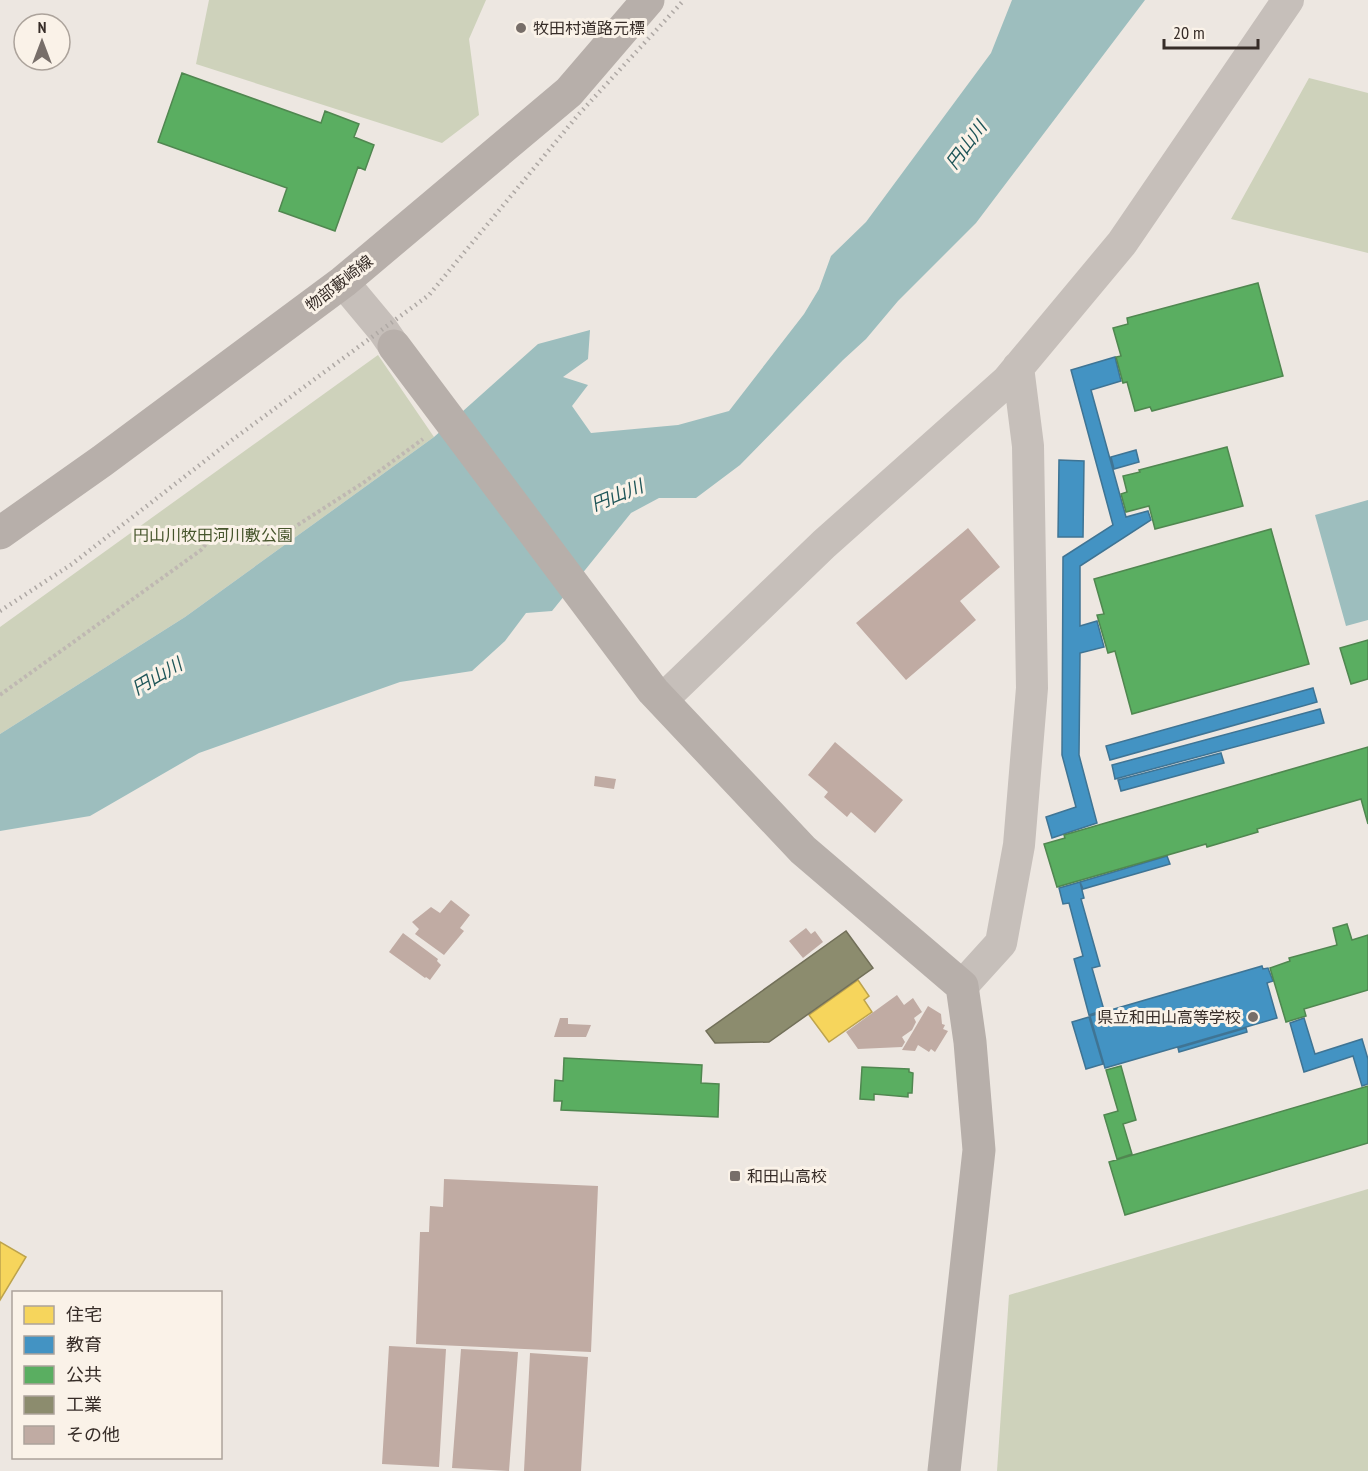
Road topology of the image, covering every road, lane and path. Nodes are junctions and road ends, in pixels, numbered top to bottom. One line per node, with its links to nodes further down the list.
1 (648, 0): 3 (street, 物部藪崎線)
2 (1288, 0): 5 (street)
3 (343, 282): 4 (street); 7 (street, 物部藪崎線)
4 (393, 346): 9 (street)
5 (1018, 367): 9 (street); 10 (street)
6 (424, 432): 8 (path)
7 (0, 533)
8 (0, 695)
9 (658, 696): 10 (street)
10 (962, 987): 11 (street)
11 (944, 1471)

